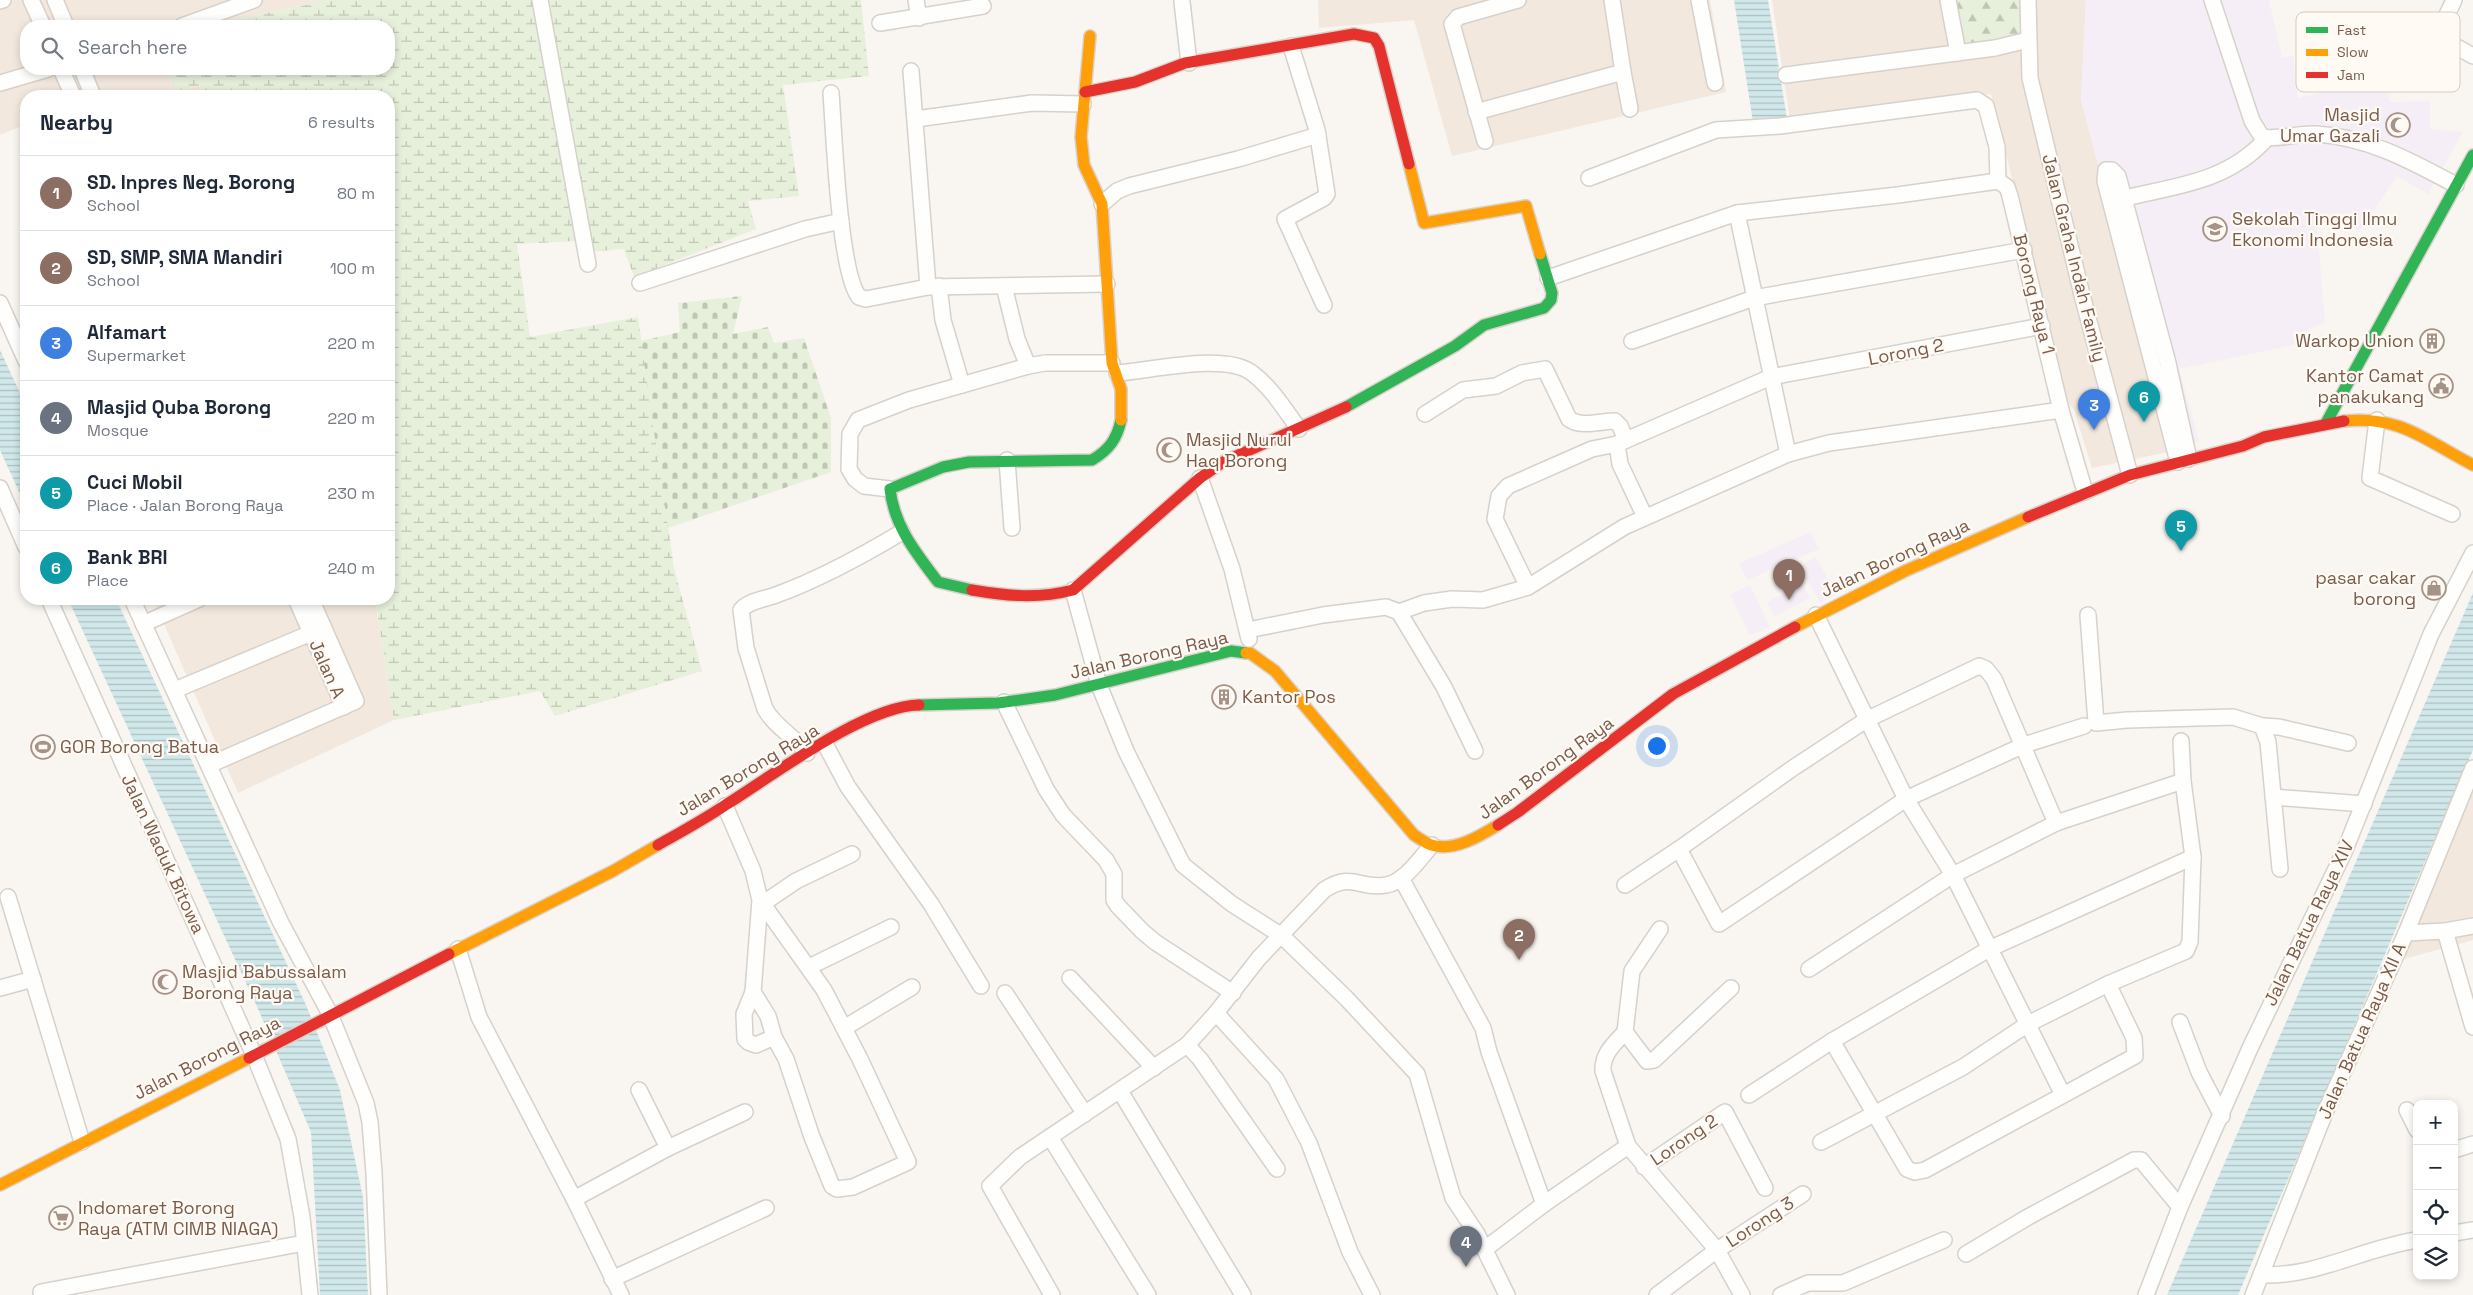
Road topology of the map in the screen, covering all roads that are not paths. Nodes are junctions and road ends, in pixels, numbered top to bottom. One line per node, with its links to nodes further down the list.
1 (31, 0): 17 (street)
2 (55, 0): 18 (street)
3 (254, 0): 19 (street)
4 (540, 0): 55 (street)
5 (916, 0): 16 (street)
6 (1518, 0): 41 (street)
7 (1612, 0): 29 (street)
8 (1699, 0): 34 (street)
9 (1948, 0): 25 (street)
10 (2028, 0): 22 (street, Jalan Graha Indah Family)
11 (2212, 0): 44 (street)
12 (2454, 0): 15 (street)
13 (1182, 2): 27 (street)
14 (983, 6): 16 (street)
15 (2448, 12)
16 (919, 18): 20 (street)
17 (40, 20)
18 (63, 20)
19 (199, 20)
20 (880, 23)
21 (1090, 36): 39 (main road)
22 (2028, 40): 25 (street); 83 (street, Jalan Graha Indah Family)
23 (1292, 46): 27 (main road); 43 (street); 56 (main road)
24 (2460, 49): 26 (street)
25 (1958, 53): 33 (street)
26 (2473, 56)
27 (1189, 63): 39 (main road)
28 (911, 71): 42 (street)
29 (1622, 72): 40 (street); 41 (street)
30 (27, 75): 35 (street)
31 (64, 75): 36 (street)
32 (84, 75): 37 (street)
33 (1786, 75)
34 (1715, 82)
35 (0, 83)
36 (71, 90)
37 (91, 90)
38 (831, 94): 53 (street)
39 (1084, 98): 42 (street); 51 (main road)
40 (1630, 109)
41 (1476, 112): 45 (street)
42 (916, 119): 60 (street)
43 (1318, 135): 51 (street); 63 (street)
44 (2267, 138): 49 (street); 50 (street)
45 (1486, 141)
46 (2473, 155): 49 (main road)
47 (1589, 178): 48 (street)
48 (1998, 181): 52 (street); 54 (street, Borong Raya 1)
49 (2456, 185): 74 (main road)
50 (2124, 198): 81 (street); 81 (street)
51 (1102, 204): 58 (main road)
52 (1737, 213): 56 (street); 61 (street)
53 (841, 221): 57 (street); 60 (street)
54 (2024, 250): 61 (street); 64 (street, Borong Raya 1)
55 (588, 264)
56 (1548, 278): 75 (main road)
57 (640, 283)
58 (1107, 284): 59 (street); 68 (main road)
59 (1004, 286): 60 (street); 67 (street)
60 (934, 287): 70 (street)
61 (1754, 298): 65 (street); 69 (street)
62 (0, 303): 66 (street)
63 (1324, 305)
64 (2042, 326): 69 (street, Lorong 2); 71 (street, Borong Raya 1)
65 (1632, 341)
66 (20, 348)
67 (1028, 366): 68 (street); 70 (street)
68 (1114, 368): 75 (street); 80 (main road)
69 (1771, 378): 77 (street, Lorong 2); 78 (street)
70 (962, 385): 86 (street)
71 (2061, 410): 78 (street); 87 (street, Borong Raya 1)
72 (1425, 414): 77 (street)
73 (2377, 420): 74 (main road, Jalan Borong Raya); 76 (main road, Jalan Borong Raya); 88 (street)
74 (2326, 422): 81 (main road, Jalan Borong Raya)
75 (1299, 428): 84 (main road)
76 (2427, 437): 79 (main road); 82 (main road)
77 (1622, 442): 89 (street); 94 (street, Lorong 2)
78 (1788, 454): 89 (street)
79 (2473, 455)
80 (1007, 460): 86 (main road); 90 (street)
81 (2183, 461): 83 (main road, Jalan Borong Raya)
82 (2473, 465)
83 (2130, 475): 87 (main road, Jalan Borong Raya)
84 (1200, 478): 95 (main road); 105 (street)
85 (0, 488): 92 (street)
86 (890, 488): 91 (main road)
87 (2085, 492): 102 (main road, Jalan Borong Raya)
88 (2452, 514)
89 (1645, 517): 94 (street)
90 (1012, 528)
91 (902, 532): 95 (main road); 120 (street)
92 (20, 533)
93 (2473, 553): 126 (street, Jalan Batua Raya XIV)
94 (1528, 586): 101 (street)
95 (1073, 590): 108 (street)
96 (52, 605): 169 (street, Jalan Waduk Bitowa)
97 (135, 605): 104 (street)
98 (186, 605): 104 (street)
99 (299, 605): 106 (street, Jalan A)
100 (314, 605): 111 (street, Jalan A)
101 (1399, 612): 105 (street); 119 (street)
102 (1816, 615): 112 (street); 129 (main road, Jalan Borong Raya)
103 (2088, 615): 114 (street)
104 (143, 624): 109 (street)
105 (1248, 630): 107 (street)
106 (311, 633): 109 (street); 111 (street, Jalan A)
107 (1250, 653): 108 (main road, Jalan Borong Raya); 129 (main road, Jalan Borong Raya)
108 (1100, 685): 110 (main road, Jalan Borong Raya); 144 (street)
109 (175, 690): 121 (street)
110 (1004, 702): 117 (main road, Jalan Borong Raya); 158 (street)
111 (344, 707): 121 (street)
112 (1866, 720): 118 (street); 125 (street); 130 (street)
113 (2084, 726): 118 (street)
114 (2262, 726): 116 (street); 124 (street)
115 (2181, 741): 123 (street)
116 (2348, 743)
117 (825, 744): 120 (main road, Jalan Borong Raya); 152 (street)
118 (2024, 745): 125 (street); 128 (street)
119 (1475, 751)
120 (807, 752): 127 (main road, Jalan Borong Raya)
121 (209, 765): 160 (street)
122 (2473, 768): 143 (street, Jalan Batua Raya XII A)
123 (2183, 781): 128 (street); 132 (street)
124 (2273, 798): 126 (street); 133 (street)
125 (1906, 799): 130 (street); 134 (street)
126 (2364, 804): 179 (street, Jalan Batua Raya XIV)
127 (725, 806): 138 (street); 145 (main road, Jalan Borong Raya)
128 (2056, 823): 134 (street)
129 (1432, 845): 135 (street)
130 (1679, 849): 136 (street)
131 (852, 854): 138 (street)
132 (2193, 857): 146 (street); 151 (street)
133 (2280, 869)
134 (1953, 874): 146 (street); 148 (street)
135 (1401, 878): 144 (street); 194 (street)
136 (1624, 885)
137 (8, 897): 150 (street)
138 (761, 902): 147 (street); 156 (street)
139 (2473, 926): 142 (street)
140 (891, 927): 147 (street)
141 (1660, 929): 165 (street)
142 (2445, 931): 143 (street); 163 (street)
143 (2406, 933): 205 (street, Jalan Batua Raya XII A)
144 (1282, 936): 158 (street); 202 (street)
145 (458, 949): 160 (main road, Jalan Borong Raya); 193 (street)
146 (1989, 949): 162 (street); 167 (street)
147 (809, 967): 164 (street)
148 (1809, 968)
149 (1070, 978): 170 (street)
150 (33, 979): 154 (street); 182 (street)
151 (2108, 984): 162 (street); 174 (street)
152 (981, 986)
153 (912, 987): 164 (street)
154 (0, 988)
155 (1731, 988): 165 (street)
156 (753, 992): 166 (street); 166 (street)
157 (1005, 993): 177 (street)
158 (1233, 993): 159 (street)
159 (1216, 1013): 168 (street); 214 (street)
160 (324, 1017): 169 (main road, Jalan Borong Raya); 209 (street)
161 (2180, 1022): 179 (street)
162 (2028, 1024): 174 (street); 178 (street)
163 (2473, 1027)
164 (844, 1028): 166 (street)
165 (1625, 1032): 185 (street)
166 (774, 1037)
167 (1832, 1041): 173 (street); 178 (street)
168 (1187, 1045): 170 (street); 189 (street)
169 (258, 1053): 182 (main road, Jalan Borong Raya); 201 (street, Jalan Waduk Bitowa)
170 (1154, 1068): 172 (street)
171 (639, 1090): 186 (street)
172 (1120, 1091): 177 (street); 213 (street)
173 (1749, 1095)
174 (2063, 1095): 178 (street)
175 (2407, 1110): 180 (street)
176 (745, 1112): 186 (street)
177 (1085, 1114): 181 (street)
178 (1874, 1114): 183 (street)
179 (2222, 1116): 195 (street, Jalan Batua Raya XIV)
180 (2413, 1122)
181 (1050, 1137): 211 (street); 212 (street)
182 (82, 1142): 190 (main road, Jalan Borong Raya)
183 (1821, 1142)
184 (2473, 1144): 187 (street)
185 (1628, 1146): 188 (street); 194 (street)
186 (668, 1148): 193 (street)
187 (2458, 1149)
188 (1644, 1167): 191 (street, Lorong 2); 203 (street)
189 (1277, 1169)
190 (0, 1185)
191 (1765, 1188)
192 (1803, 1194): 203 (street, Lorong 3)
193 (574, 1199): 206 (street)
194 (1544, 1204): 202 (street)
195 (2180, 1207): 204 (street); 219 (street, Jalan Batua Raya XIV)
196 (766, 1208): 206 (street)
197 (2473, 1230): 198 (street)
198 (2458, 1233)
199 (1944, 1240): 218 (street)
200 (2413, 1241): 205 (street)
201 (304, 1244): 207 (street); 208 (street, Jalan Waduk Bitowa)
202 (1485, 1249): 215 (street)
203 (1717, 1250): 216 (street, Lorong 3); 217 (street)
204 (1966, 1254)
205 (2261, 1275): 220 (street, Jalan Batua Raya XII A)
206 (612, 1278): 210 (street)
207 (41, 1292)
208 (310, 1295)
209 (378, 1295)
210 (621, 1295)
211 (1052, 1295)
212 (1148, 1295)
213 (1243, 1295)
214 (1372, 1295)
215 (1507, 1295)
216 (1658, 1295)
217 (1742, 1295)
218 (1781, 1295)
219 (2146, 1295)
220 (2253, 1295)

